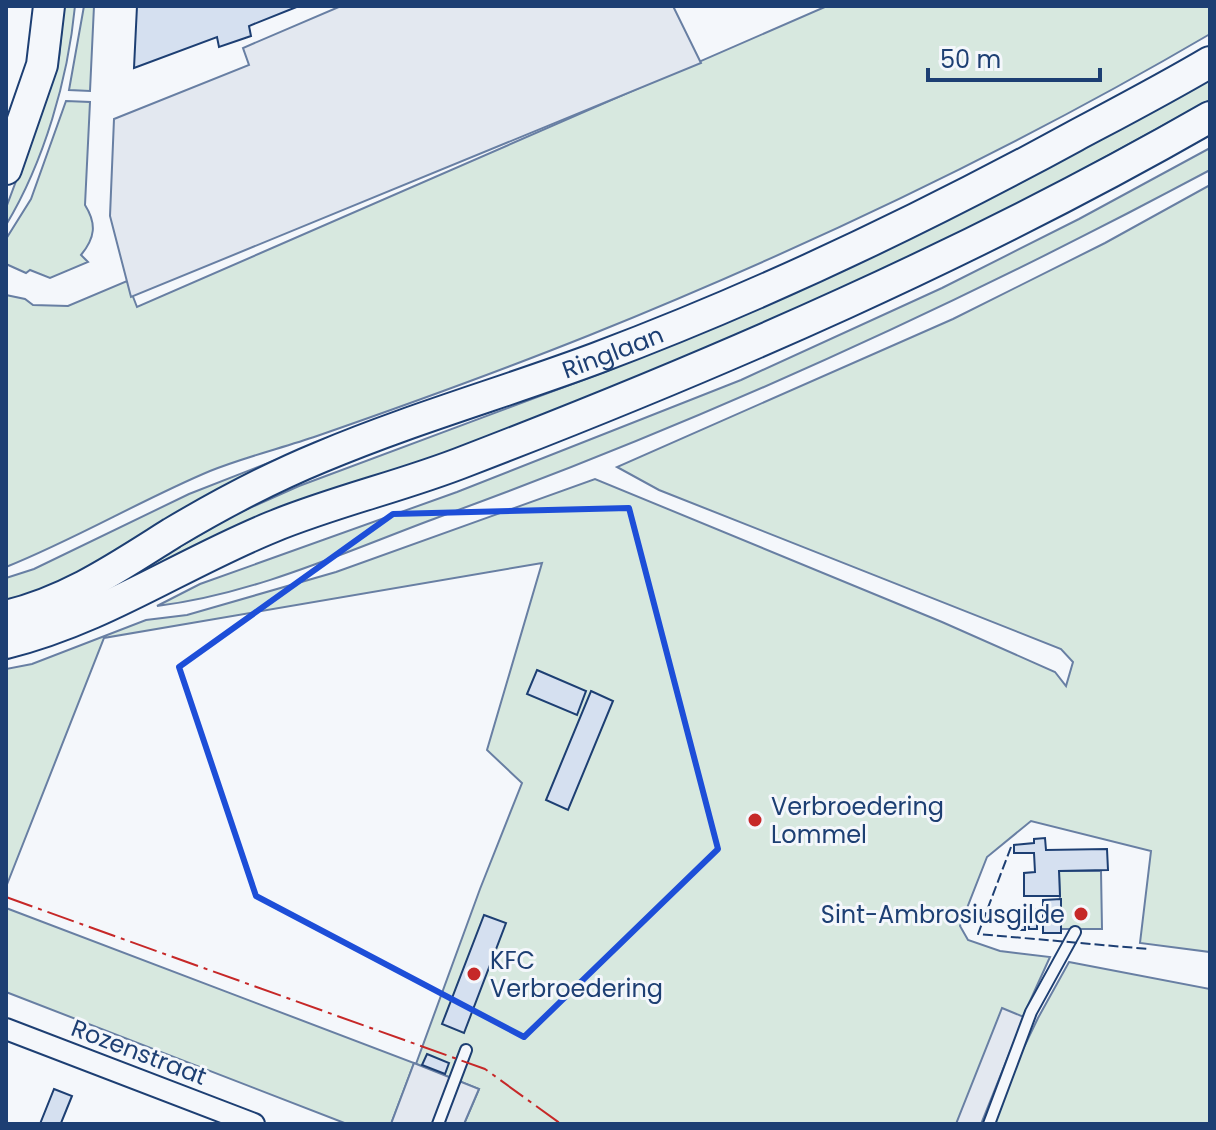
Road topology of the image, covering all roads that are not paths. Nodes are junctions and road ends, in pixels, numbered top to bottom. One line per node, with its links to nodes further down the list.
1 (49, 6): 4 (main road)
2 (1210, 62): 5 (main road, Ringlaan)
3 (1210, 117): 6 (main road, Ringlaan)
4 (6, 169)
5 (6, 616)
6 (6, 643)
7 (1075, 932): 12 (lane)
8 (6, 1029): 10 (street, Rozenstraat)
9 (466, 1050): 11 (lane)
10 (254, 1124)
11 (438, 1124)
12 (989, 1124)

